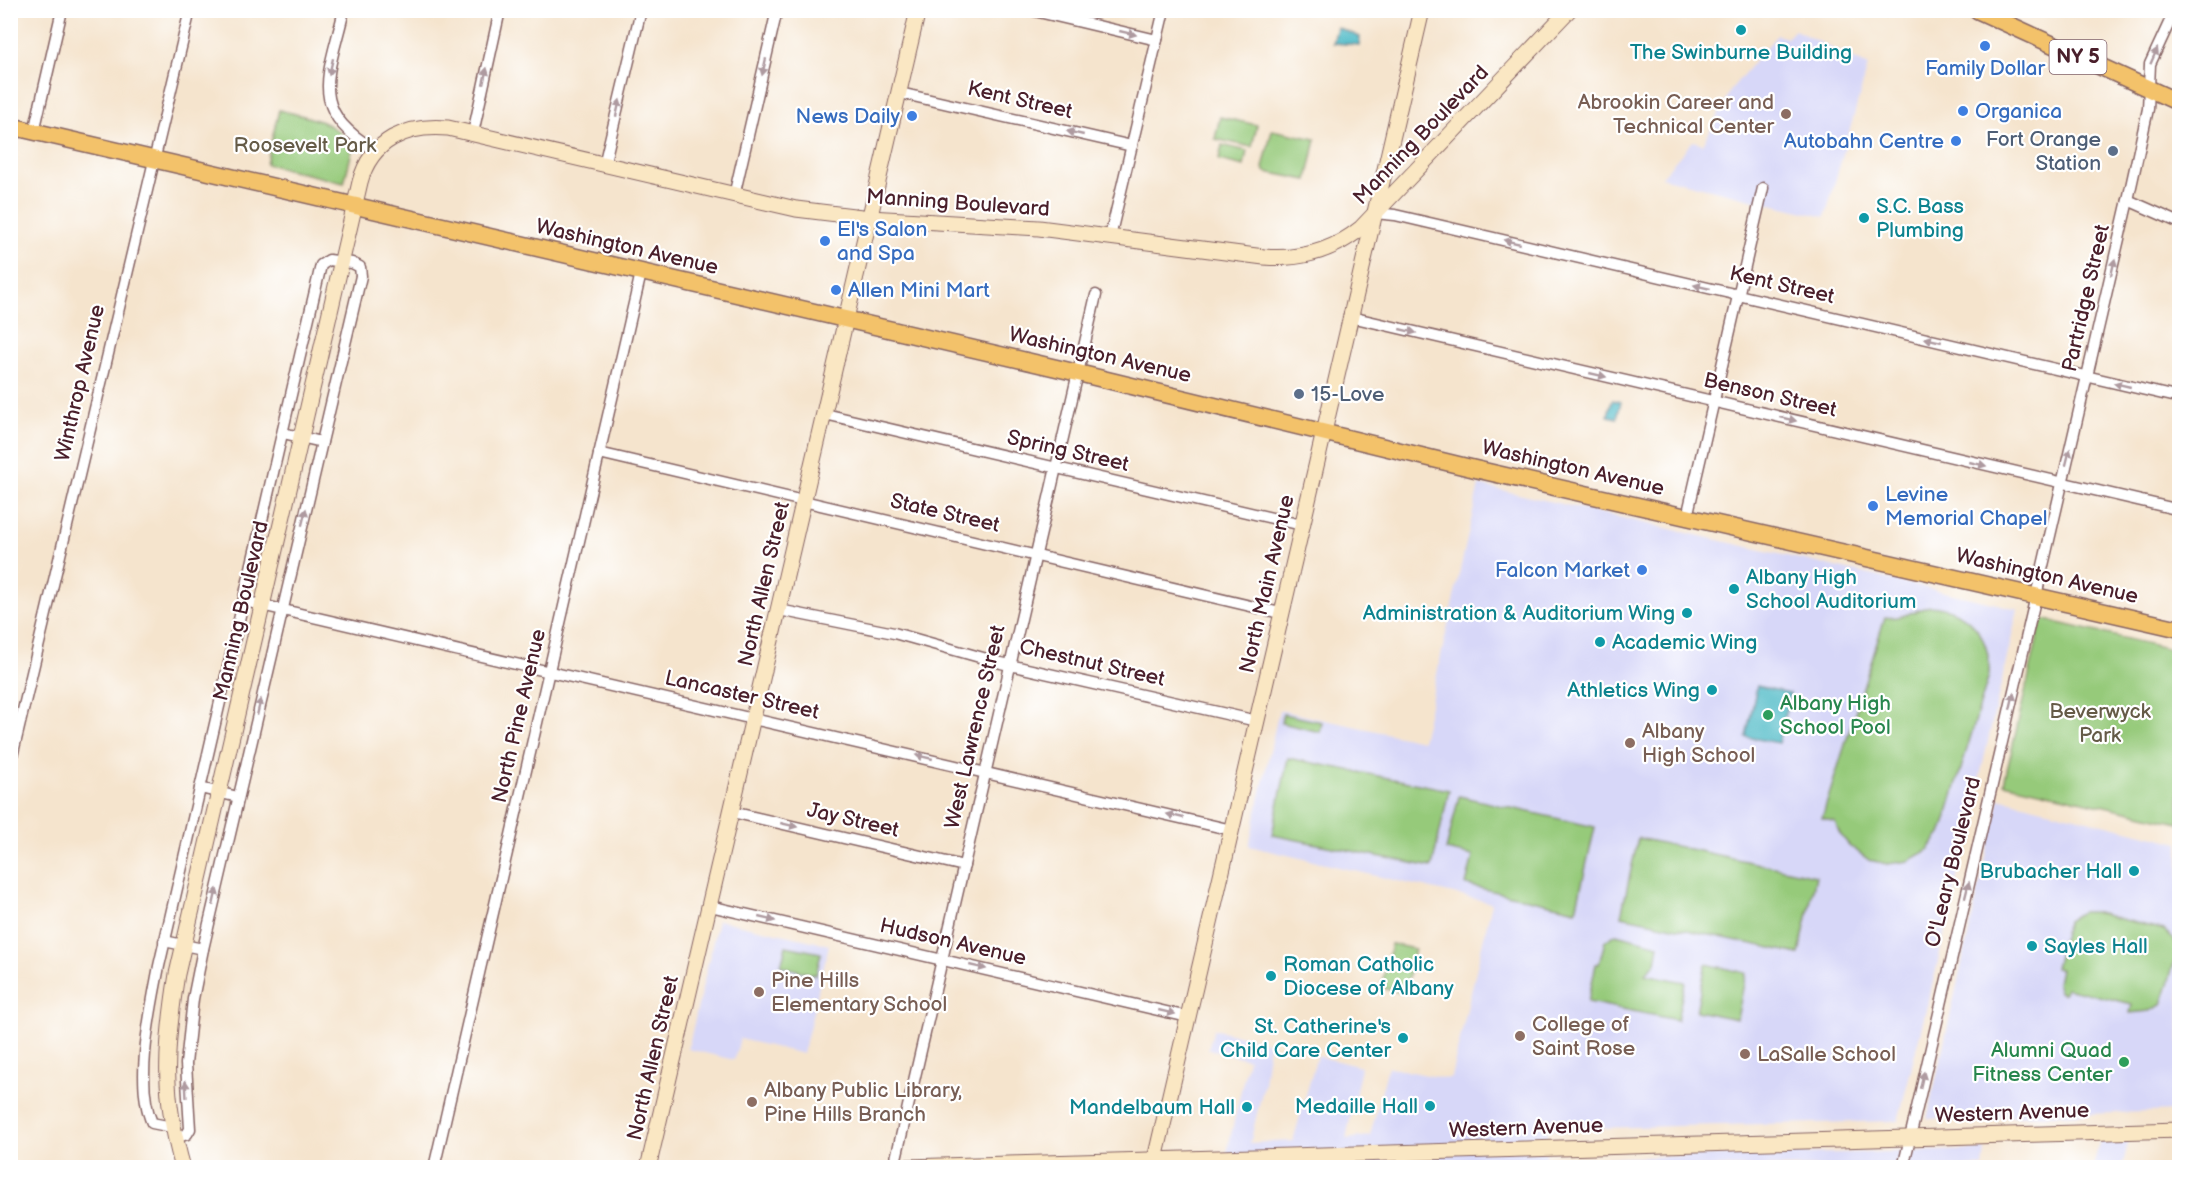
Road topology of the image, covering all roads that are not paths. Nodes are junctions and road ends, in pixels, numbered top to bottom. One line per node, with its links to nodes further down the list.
1 (62, 10): 19 (street)
2 (190, 10): 24 (street, Winthrop Avenue)
3 (344, 10): 23 (street, one-way to 23)
4 (500, 10): 20 (street, one-way to 4)
5 (641, 10): 25 (street, one-way to 5)
6 (777, 10): 27 (street, one-way to 27)
7 (918, 10): 16 (street, North Allen Street)
8 (1030, 10): 14 (street, one-way to 14)
9 (1164, 10): 14 (street)
10 (1422, 10): 30 (street, North Main Avenue)
11 (1569, 10): 30 (street, Manning Boulevard)
12 (1977, 10): 15 (main road, NY 5)
13 (2175, 10): 15 (street, Partridge Street, one-way to 13)
14 (1157, 40): 22 (street)
15 (2149, 89): 17 (main road, NY 5); 28 (street, Partridge Street)
16 (900, 93): 22 (street, Kent Street, one-way to 16); 31 (street, North Allen Street)
17 (2180, 103)
18 (13, 127): 19 (main road, Washington Avenue); 21 (street)
19 (34, 132): 24 (main road, Washington Avenue)
20 (473, 133): 23 (street, Manning Boulevard); 25 (street, Manning Boulevard)
21 (10, 146)
22 (1132, 147): 33 (street)
23 (375, 150): 29 (street, Manning Boulevard)
24 (153, 159): 29 (main road, Washington Avenue); 68 (street, Winthrop Avenue)
25 (604, 165): 27 (street, Manning Boulevard)
26 (1763, 188): 37 (street)
27 (734, 196): 31 (street, Manning Boulevard)
28 (2128, 200): 32 (street); 41 (street, Partridge Street, one-way to 28)
29 (355, 206): 34 (street, Manning Boulevard); 35 (main road, Washington Avenue)
30 (1375, 213): 33 (street, Manning Boulevard); 37 (street, Kent Street, one-way to 30); 38 (street, North Main Avenue)
31 (870, 218): 33 (street, Manning Boulevard); 39 (street, North Allen Street)
32 (2180, 223)
33 (1110, 237)
34 (343, 261): 46 (street, Manning Boulevard); 47 (street, Manning Boulevard); 48 (street, Manning Boulevard)
35 (641, 273): 39 (main road, Washington Avenue); 49 (street, North Pine Avenue)
36 (1096, 295): 40 (street, West Lawrence Street)
37 (1739, 295): 41 (street, Kent Street, one-way to 37); 43 (street)
38 (1351, 317): 43 (street, Benson Street, one-way to 43); 45 (street, North Main Avenue)
39 (846, 321): 40 (main road, Washington Avenue); 44 (street, North Allen Street)
40 (1078, 373): 45 (main road, Washington Avenue); 50 (street, West Lawrence Street)
41 (2087, 377): 42 (street, Kent Street, one-way to 41); 51 (street, Partridge Street, one-way to 41)
42 (2180, 398)
43 (1714, 402): 51 (street, Benson Street, one-way to 51); 54 (street)
44 (825, 414): 50 (street, Spring Street); 52 (street, North Allen Street)
45 (1325, 431): 54 (main road, Washington Avenue); 55 (street, North Main Avenue)
46 (283, 434): 47 (street); 58 (street, Manning Boulevard)
47 (303, 438): 48 (street); 59 (street, Manning Boulevard)
48 (322, 442): 60 (street, Manning Boulevard, one-way to 48)
49 (599, 453): 52 (street, State Street); 65 (street, North Pine Avenue)
50 (1056, 468): 55 (street, Spring Street); 56 (street, West Lawrence Street)
51 (2062, 483): 53 (street, Benson Street); 57 (street, Partridge Street)
52 (805, 501): 56 (street, State Street); 61 (street, North Allen Street)
53 (2180, 510)
54 (1688, 517): 57 (main road, Washington Avenue)
55 (1302, 525): 62 (street, North Main Avenue)
56 (1036, 554): 62 (street, State Street); 64 (street, West Lawrence Street)
57 (2035, 596): 63 (main road, Washington Avenue); 84 (street, O'Leary Boulevard, one-way to 57)
58 (244, 601): 59 (street, Lancaster Street); 70 (street, Manning Boulevard)
59 (264, 605): 60 (street, Lancaster Street); 71 (street, Manning Boulevard)
60 (282, 609): 65 (street, Lancaster Street); 72 (street, Manning Boulevard, one-way to 60)
61 (779, 610): 64 (street, Chestnut Street); 66 (street, North Allen Street)
62 (1280, 613): 67 (street, North Main Avenue)
63 (2180, 629)
64 (1011, 665): 67 (street, Chestnut Street); 69 (street, West Lawrence Street)
65 (549, 670): 66 (street, Lancaster Street); 87 (street, North Pine Avenue)
66 (754, 718): 69 (street, Lancaster Street, one-way to 66); 73 (street, North Allen Street)
67 (1257, 721): 74 (street, North Main Avenue)
68 (10, 765)
69 (986, 772): 74 (street, Lancaster Street, one-way to 69); 75 (street, West Lawrence Street)
70 (200, 788): 71 (street); 77 (street, Manning Boulevard)
71 (220, 793): 72 (street); 78 (street, Manning Boulevard)
72 (238, 797): 79 (street, Manning Boulevard, one-way to 72)
73 (732, 812): 75 (street, Jay Street, one-way to 75); 76 (street, North Allen Street)
74 (1232, 830): 81 (street, North Main Avenue)
75 (964, 866): 80 (street, West Lawrence Street)
76 (710, 906): 80 (street, Hudson Avenue, one-way to 80); 88 (street, North Allen Street)
77 (164, 941): 78 (street); 83 (street, Manning Boulevard)
78 (183, 945): 79 (street); 83 (street, Manning Boulevard)
79 (203, 949): 83 (street, Manning Boulevard, one-way to 79)
80 (943, 959): 81 (street, Hudson Avenue, one-way to 81); 90 (street, West Lawrence Street)
81 (1188, 1017): 85 (street, North Main Avenue)
82 (2180, 1130): 84 (street, Western Avenue)
83 (174, 1133): 86 (street, Manning Boulevard)
84 (1910, 1137): 85 (street, Western Avenue); 91 (street)
85 (1154, 1163): 90 (street, Western Avenue)
86 (183, 1167)
87 (434, 1167)
88 (648, 1167)
89 (873, 1167): 90 (street, Western Avenue)
90 (894, 1167)
91 (1903, 1167)

